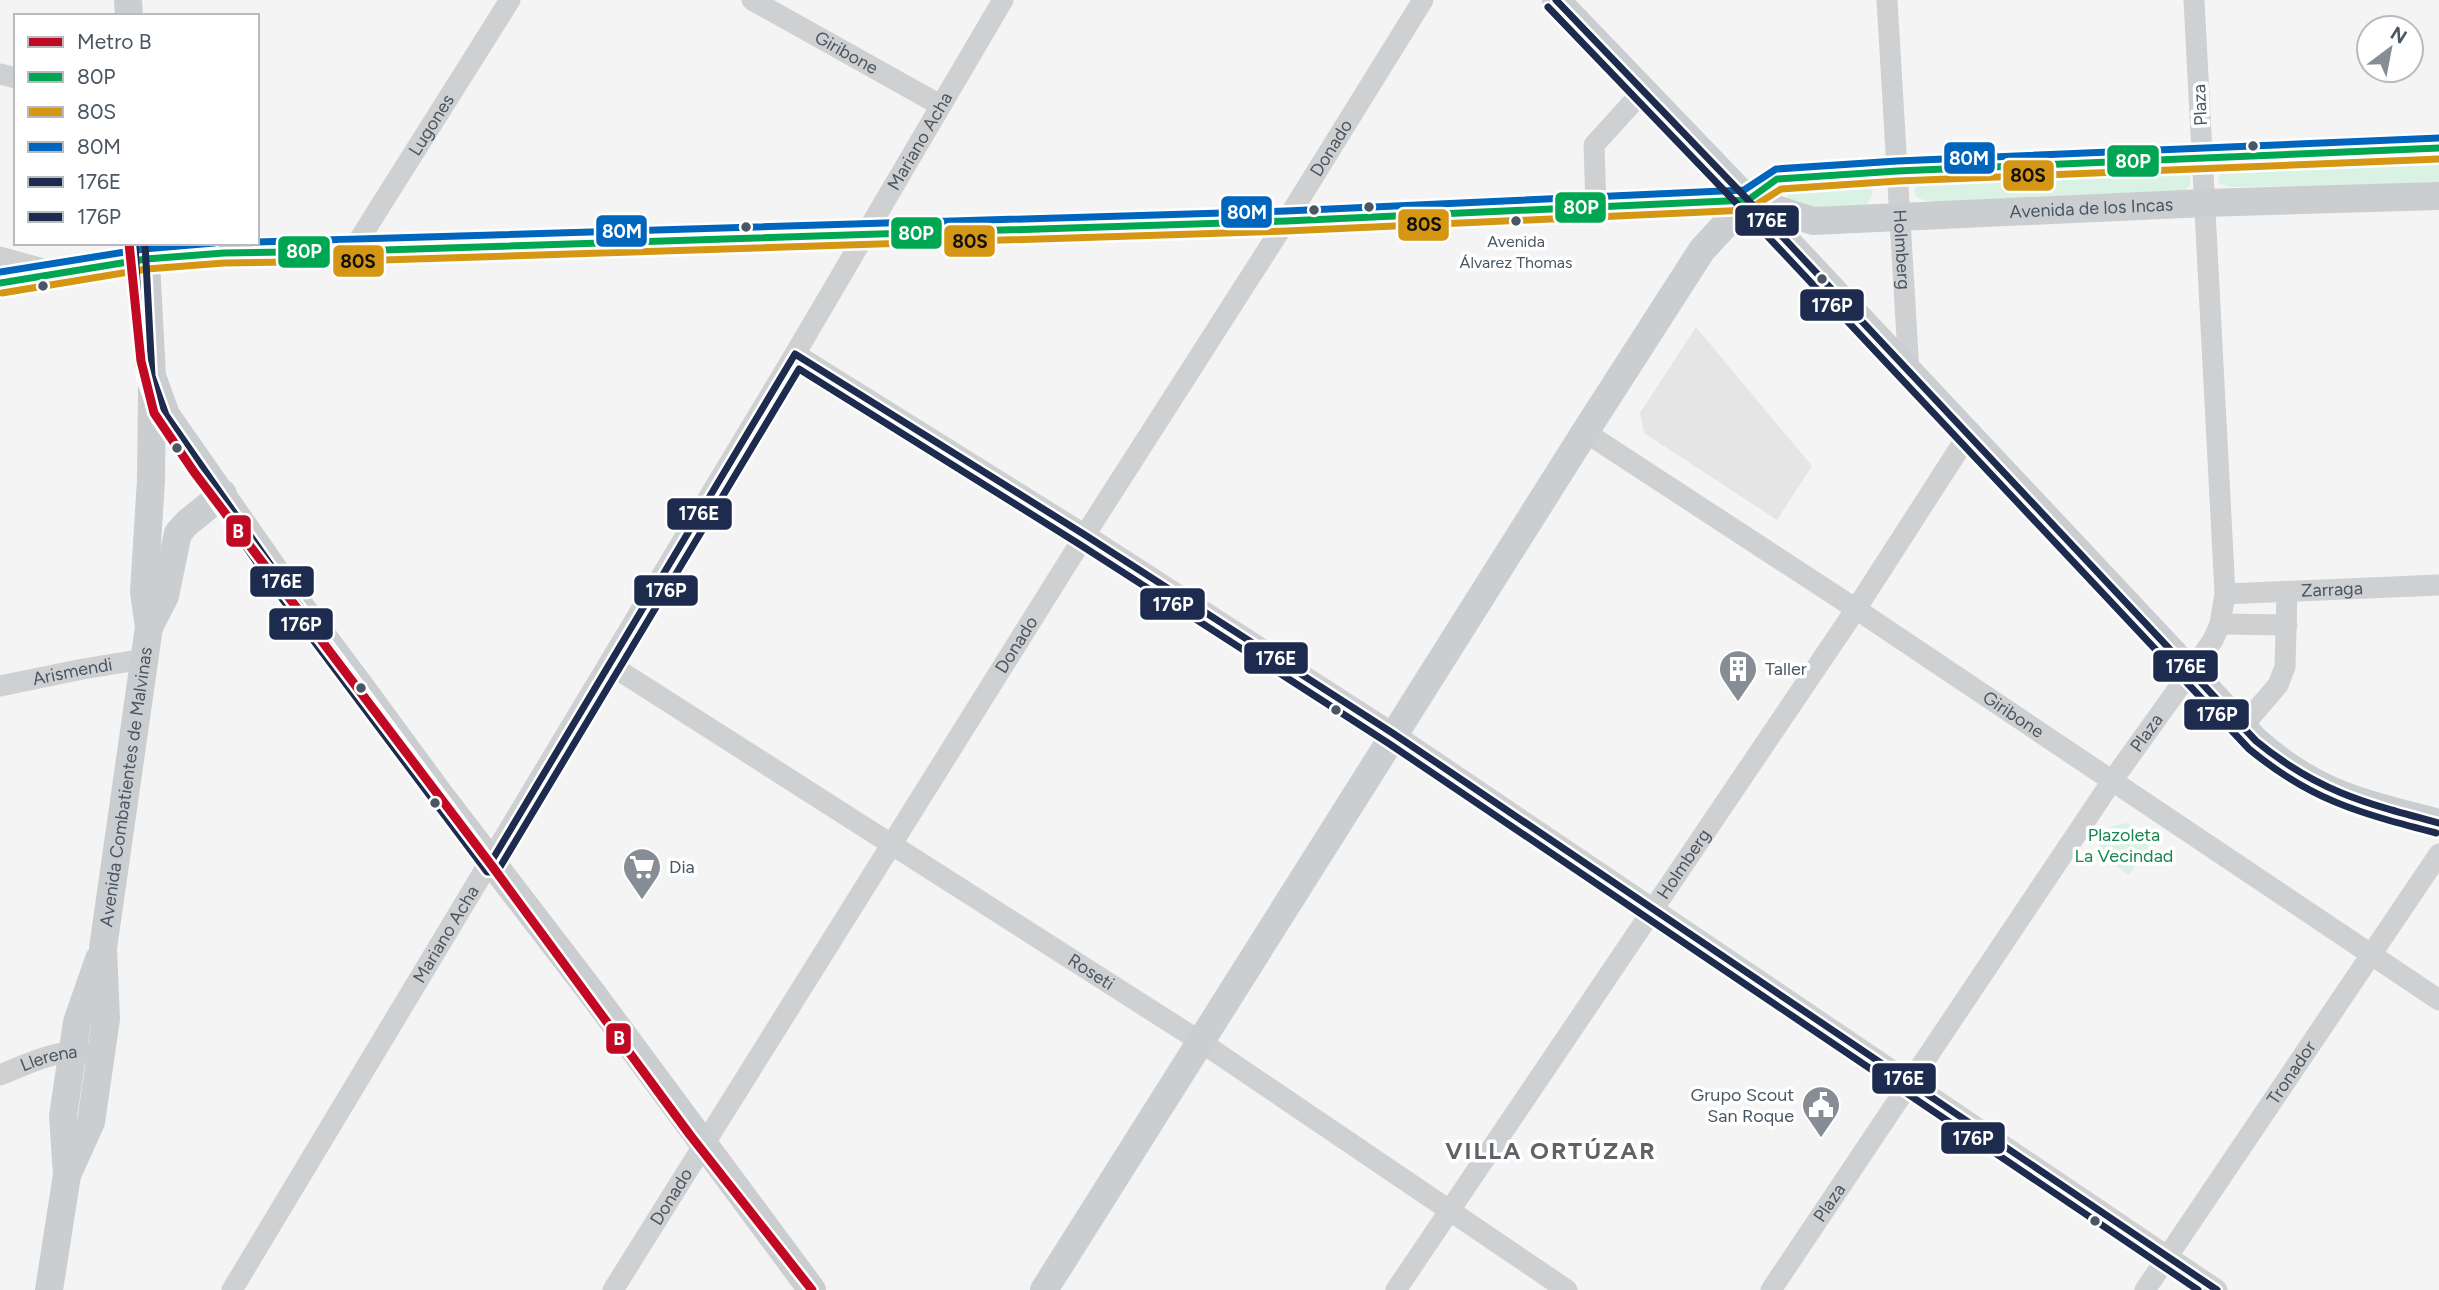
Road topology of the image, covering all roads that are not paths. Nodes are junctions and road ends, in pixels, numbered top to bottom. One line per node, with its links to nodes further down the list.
1 (510, 0): 21 (street, Lugones)
2 (752, 0): 9 (street, Giribone)
3 (1003, 0): 9 (street, Mariano Acha)
4 (1423, 0): 18 (street, Donado)
5 (1556, 0): 8 (main road)
6 (1887, 0): 12 (street, Holmberg)
7 (2194, 0): 11 (street, Plaza)
8 (1643, 91): 14 (main road); 16 (street)
9 (940, 105): 19 (street, Mariano Acha)
10 (2439, 148): 11 (main road)
11 (2202, 158): 12 (main road); 15 (street, Plaza)
12 (1897, 171): 14 (main road); 17 (street, Holmberg)
13 (2439, 196): 15 (main road, Avenida de los Incas)
14 (1748, 200): 16 (main road, Avenida de los Incas); 17 (main road, Avenida de los Incas); 26 (main road); 28 (main road)
15 (2205, 203): 17 (main road, Avenida de los Incas); 34 (street, Plaza)
16 (1596, 206): 18 (main road, Avenida de los Incas)
17 (1900, 216): 26 (street, Holmberg)
18 (1286, 221): 19 (main road, Avenida de los Incas); 31 (street, Donado)
19 (864, 233): 21 (main road, Avenida de los Incas); 25 (street, Mariano Acha)
20 (146, 251): 21 (main road, Avenida de los Incas); 23 (main road, Avenida de los Incas); 27 (main road)
21 (352, 251)
22 (0, 257): 23 (street)
23 (56, 272): 24 (main road, Avenida de los Incas)
24 (0, 283)
25 (795, 354): 31 (street); 40 (street, Mariano Acha)
26 (1909, 372): 29 (main road)
27 (152, 376): 30 (main road); 38 (main road, Avenida Combatientes de Malvinas)
28 (1584, 432): 35 (street, Giribone); 44 (main road)
29 (1968, 435): 35 (street, Holmberg); 41 (main road)
30 (223, 494): 38 (main road, Avenida Combatientes de Malvinas); 49 (main road)
31 (1085, 535): 44 (street); 47 (street, Donado)
32 (2439, 585): 33 (street, Zarraga)
33 (2287, 592): 34 (street, Zarraga); 37 (street)
34 (2225, 594): 36 (street, Plaza)
35 (1856, 609): 45 (street, Giribone); 50 (street, Holmberg)
36 (2220, 624): 37 (street); 41 (street, Plaza)
37 (2287, 625): 43 (street)
38 (149, 627): 39 (main road, Avenida Combatientes de Malvinas)
39 (144, 659): 42 (street, Arismendi); 51 (main road, Avenida Combatientes de Malvinas)
40 (609, 664): 47 (street, Roseti); 49 (street, Mariano Acha)
41 (2191, 671): 43 (main road); 45 (street, Plaza)
42 (0, 686)
43 (2242, 727): 46 (main road)
44 (1394, 734): 50 (street); 54 (main road)
45 (2112, 781): 52 (street, Giribone); 58 (street, Plaza)
46 (2439, 823)
47 (891, 845): 54 (street, Roseti); 59 (street, Donado)
48 (2439, 854): 52 (street, Tronador)
49 (491, 862): 59 (main road); 64 (street, Mariano Acha)
50 (1653, 908): 58 (street); 61 (street, Holmberg)
51 (103, 948): 55 (main road, Avenida Combatientes de Malvinas); 56 (main road, Avenida Combatientes de Malvinas)
52 (2372, 954): 53 (street, Giribone); 62 (street, Tronador)
53 (2439, 1000)
54 (1201, 1042): 61 (street, Roseti); 67 (main road)
55 (73, 1051): 56 (street, Llerena); 57 (street, Llerena); 60 (main road, Avenida Combatientes de Malvinas)
56 (101, 1053): 60 (main road, Avenida Combatientes de Malvinas)
57 (0, 1075)
58 (1909, 1082): 62 (street); 70 (street, Plaza)
59 (704, 1142): 65 (street, Donado); 66 (main road)
60 (67, 1175): 63 (main road, Avenida Combatientes de Malvinas)
61 (1450, 1209): 68 (street, Holmberg); 69 (street, Roseti)
62 (2167, 1256): 71 (street, Tronador); 72 (street)
63 (49, 1290)
64 (232, 1290)
65 (613, 1290)
66 (812, 1290)
67 (1044, 1290)
68 (1396, 1290)
69 (1567, 1290)
70 (1771, 1290)
71 (2145, 1290)
72 (2217, 1290)

